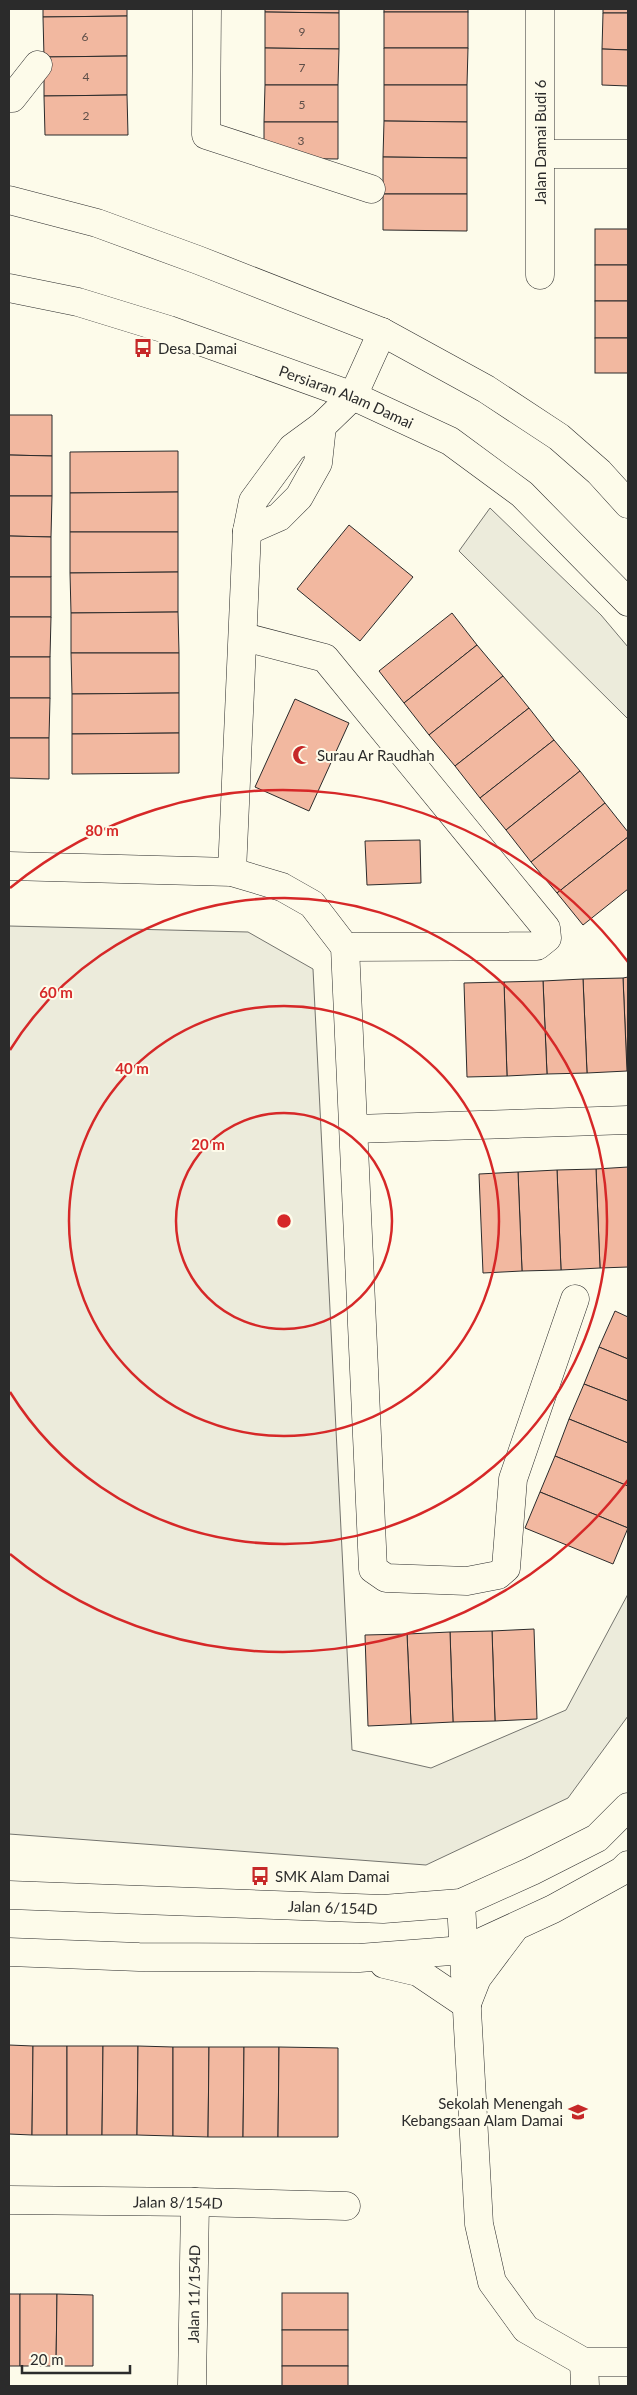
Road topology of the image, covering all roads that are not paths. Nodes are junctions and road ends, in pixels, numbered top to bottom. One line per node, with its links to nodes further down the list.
1 (207, 9): 7 (street)
2 (540, 9): 5 (street, Jalan Damai Budi 6)
3 (38, 64): 4 (street)
4 (9, 98)
5 (541, 154): 6 (street); 9 (street, Jalan Damai Budi 6)
6 (628, 154)
7 (371, 189)
8 (9, 200): 11 (street)
9 (540, 275)
10 (9, 288): 12 (street, Persiaran Alam Damai)
11 (382, 332): 12 (street); 14 (street)
12 (353, 396): 13 (street); 16 (street, Persiaran Alam Damai)
13 (322, 426): 15 (street); 15 (street)
14 (628, 504)
15 (247, 531): 17 (street)
16 (628, 602)
17 (244, 637): 19 (street); 20 (street)
18 (9, 866): 19 (street)
19 (232, 872): 20 (street)
20 (345, 947): 22 (street)
21 (628, 1120): 22 (street)
22 (355, 1129): 23 (street)
23 (575, 1299)
24 (628, 1807): 27 (street, Jalan 6/154D)
25 (628, 1865): 28 (street)
26 (9, 1895): 27 (street, Jalan 6/154D)
27 (461, 1903): 29 (street)
28 (515, 1926): 29 (street); 32 (street)
29 (464, 1950): 31 (street); 32 (street)
30 (9, 1952): 31 (street)
31 (360, 1958): 32 (street)
32 (466, 2005): 37 (street)
33 (9, 2200): 34 (street, Jalan 8/154D)
34 (195, 2202): 35 (street, Jalan 8/154D); 38 (street, Jalan 11/154D)
35 (346, 2206)
36 (628, 2362): 37 (street)
37 (585, 2374)
38 (192, 2386)

